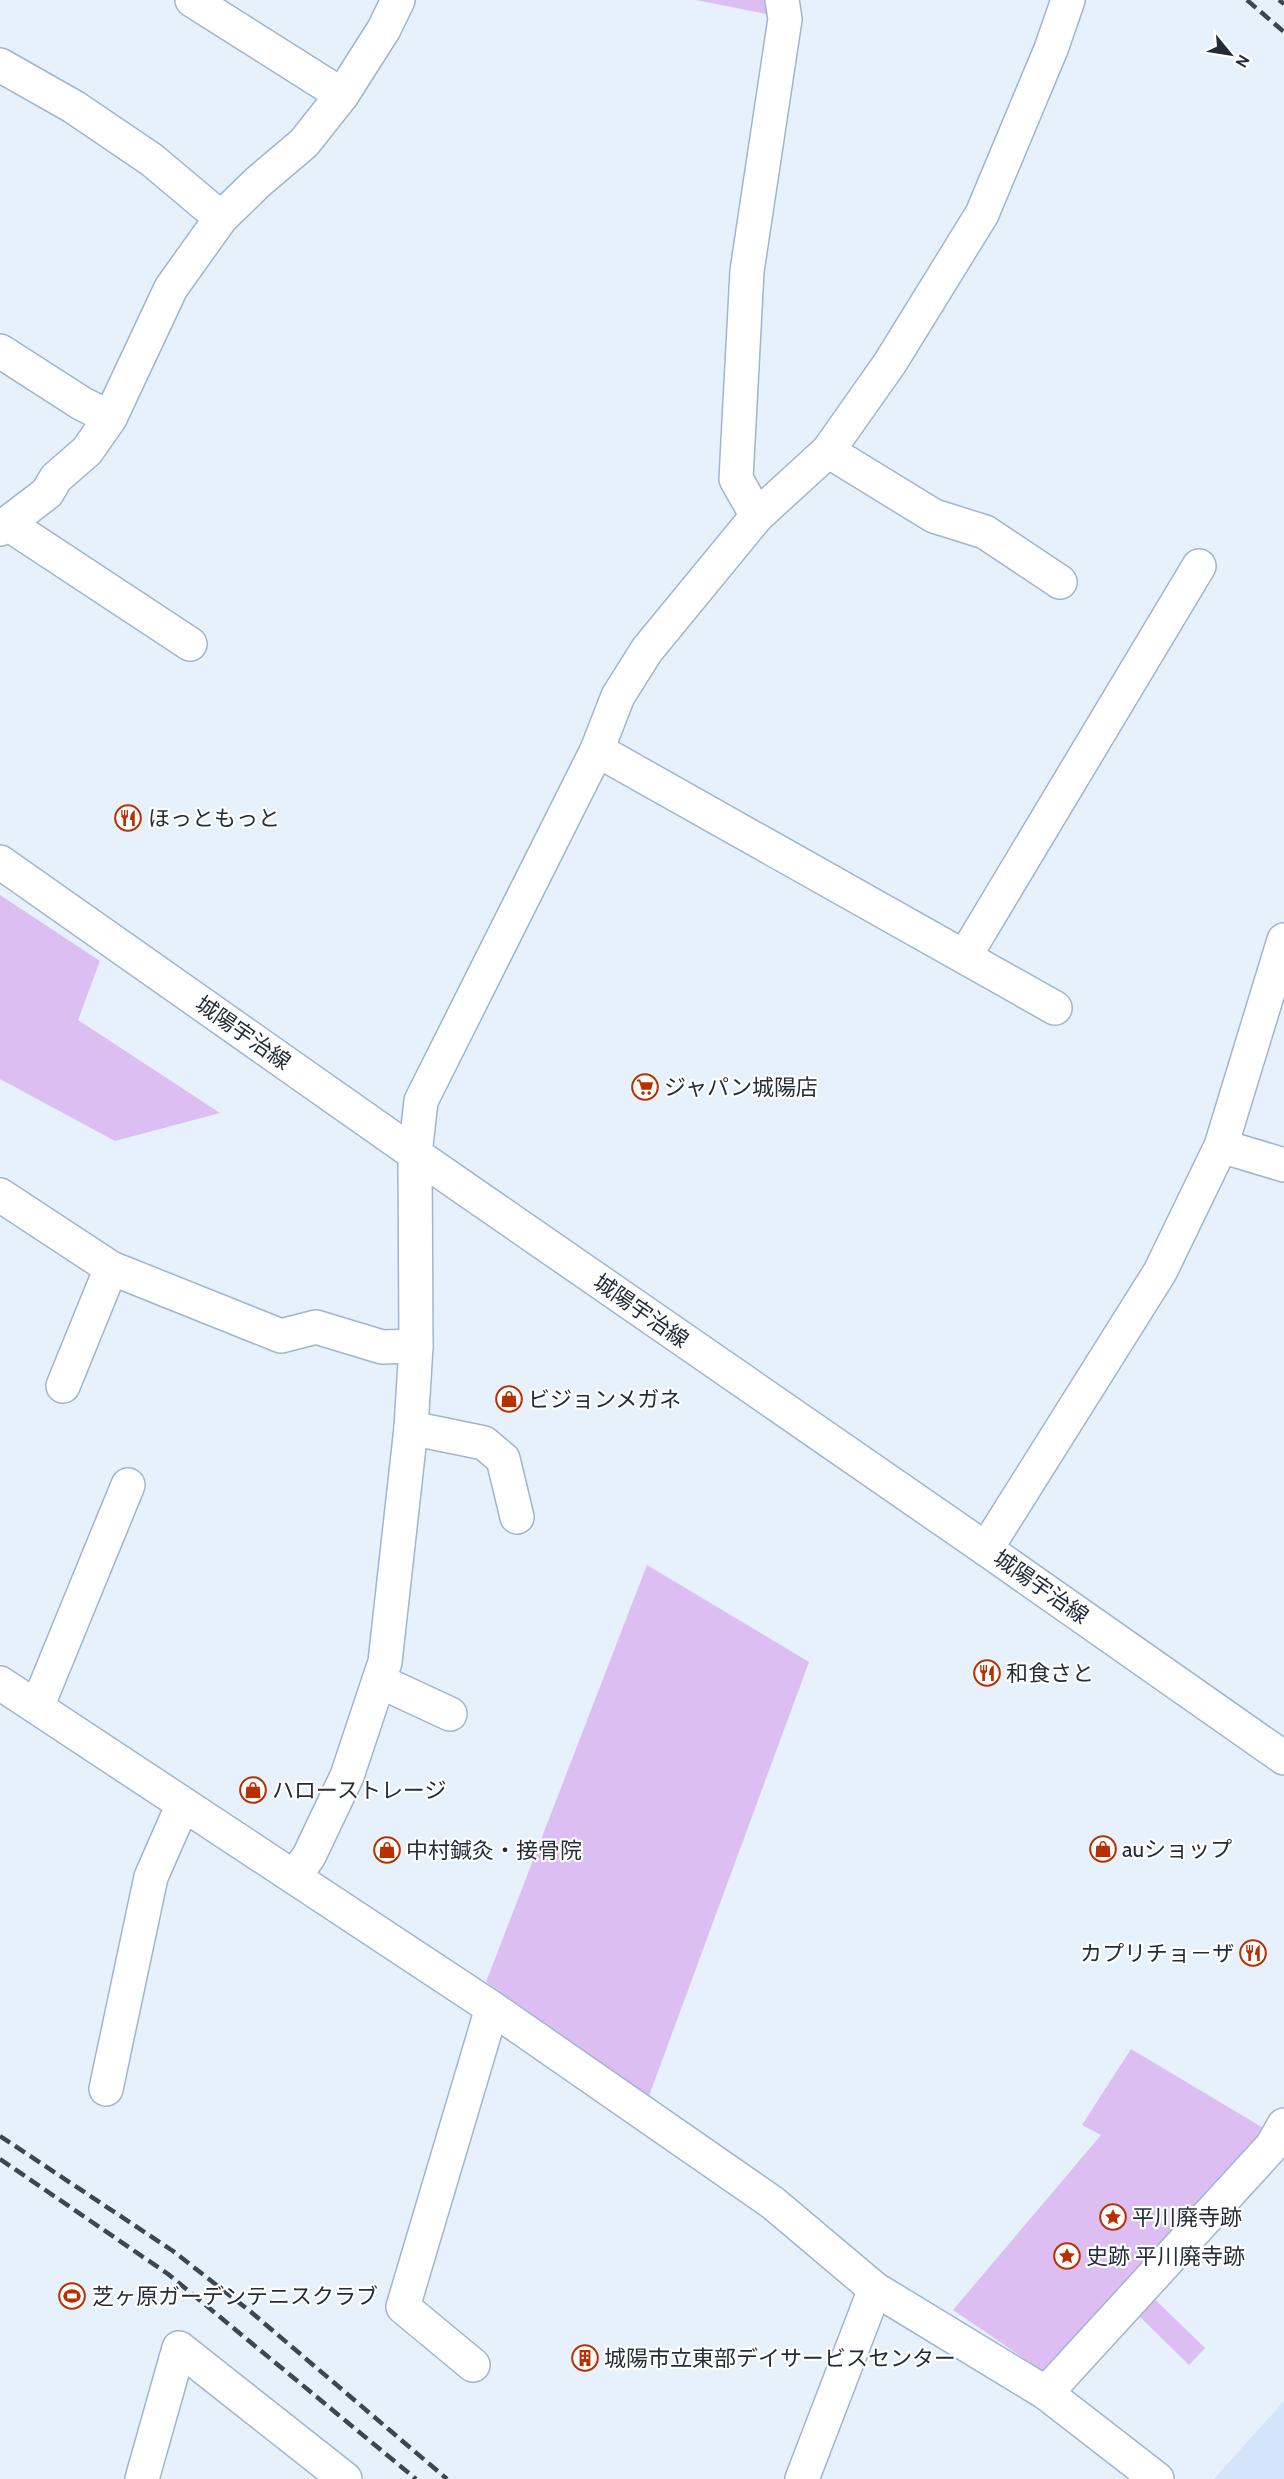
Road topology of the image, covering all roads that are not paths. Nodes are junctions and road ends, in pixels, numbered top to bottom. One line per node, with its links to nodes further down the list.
1 (192, 0): 6 (street)
2 (398, 0): 6 (street)
3 (782, 0): 11 (street)
4 (1068, 0): 10 (street)
5 (0, 65): 7 (street)
6 (342, 95): 7 (street)
7 (221, 218): 9 (street)
8 (0, 351): 9 (street)
9 (110, 418): 12 (street)
10 (828, 451): 11 (street); 14 (street)
11 (757, 516): 16 (street)
12 (4, 527): 15 (street)
13 (1199, 566): 19 (street)
14 (1060, 582)
15 (190, 644)
16 (597, 750): 19 (street); 22 (street)
17 (0, 862): 22 (street, 城陽宇治線)
18 (1284, 940): 21 (street)
19 (965, 956): 20 (street)
20 (1055, 1008)
21 (1221, 1146): 23 (street); 31 (street)
22 (415, 1154): 26 (street); 31 (street, 城陽宇治線)
23 (1284, 1165)
24 (0, 1195): 25 (street)
25 (111, 1268): 26 (street); 27 (street)
26 (416, 1346): 28 (street)
27 (63, 1386)
28 (411, 1428): 30 (street); 32 (street)
29 (128, 1485): 34 (street)
30 (517, 1517)
31 (986, 1548): 36 (street, 城陽宇治線)
32 (379, 1681): 35 (street); 38 (street)
33 (0, 1683): 34 (street)
34 (37, 1707): 37 (street)
35 (450, 1714)
36 (1284, 1758)
37 (183, 1804): 38 (street); 40 (street)
38 (294, 1877): 39 (street)
39 (492, 2008): 42 (street); 43 (street)
40 (106, 2089)
41 (1284, 2125): 44 (street)
42 (875, 2289): 44 (street); 47 (street)
43 (473, 2365)
44 (1046, 2393): 48 (street)
45 (142, 2479): 46 (street)
46 (345, 2479)
47 (802, 2479)
48 (1157, 2479)

